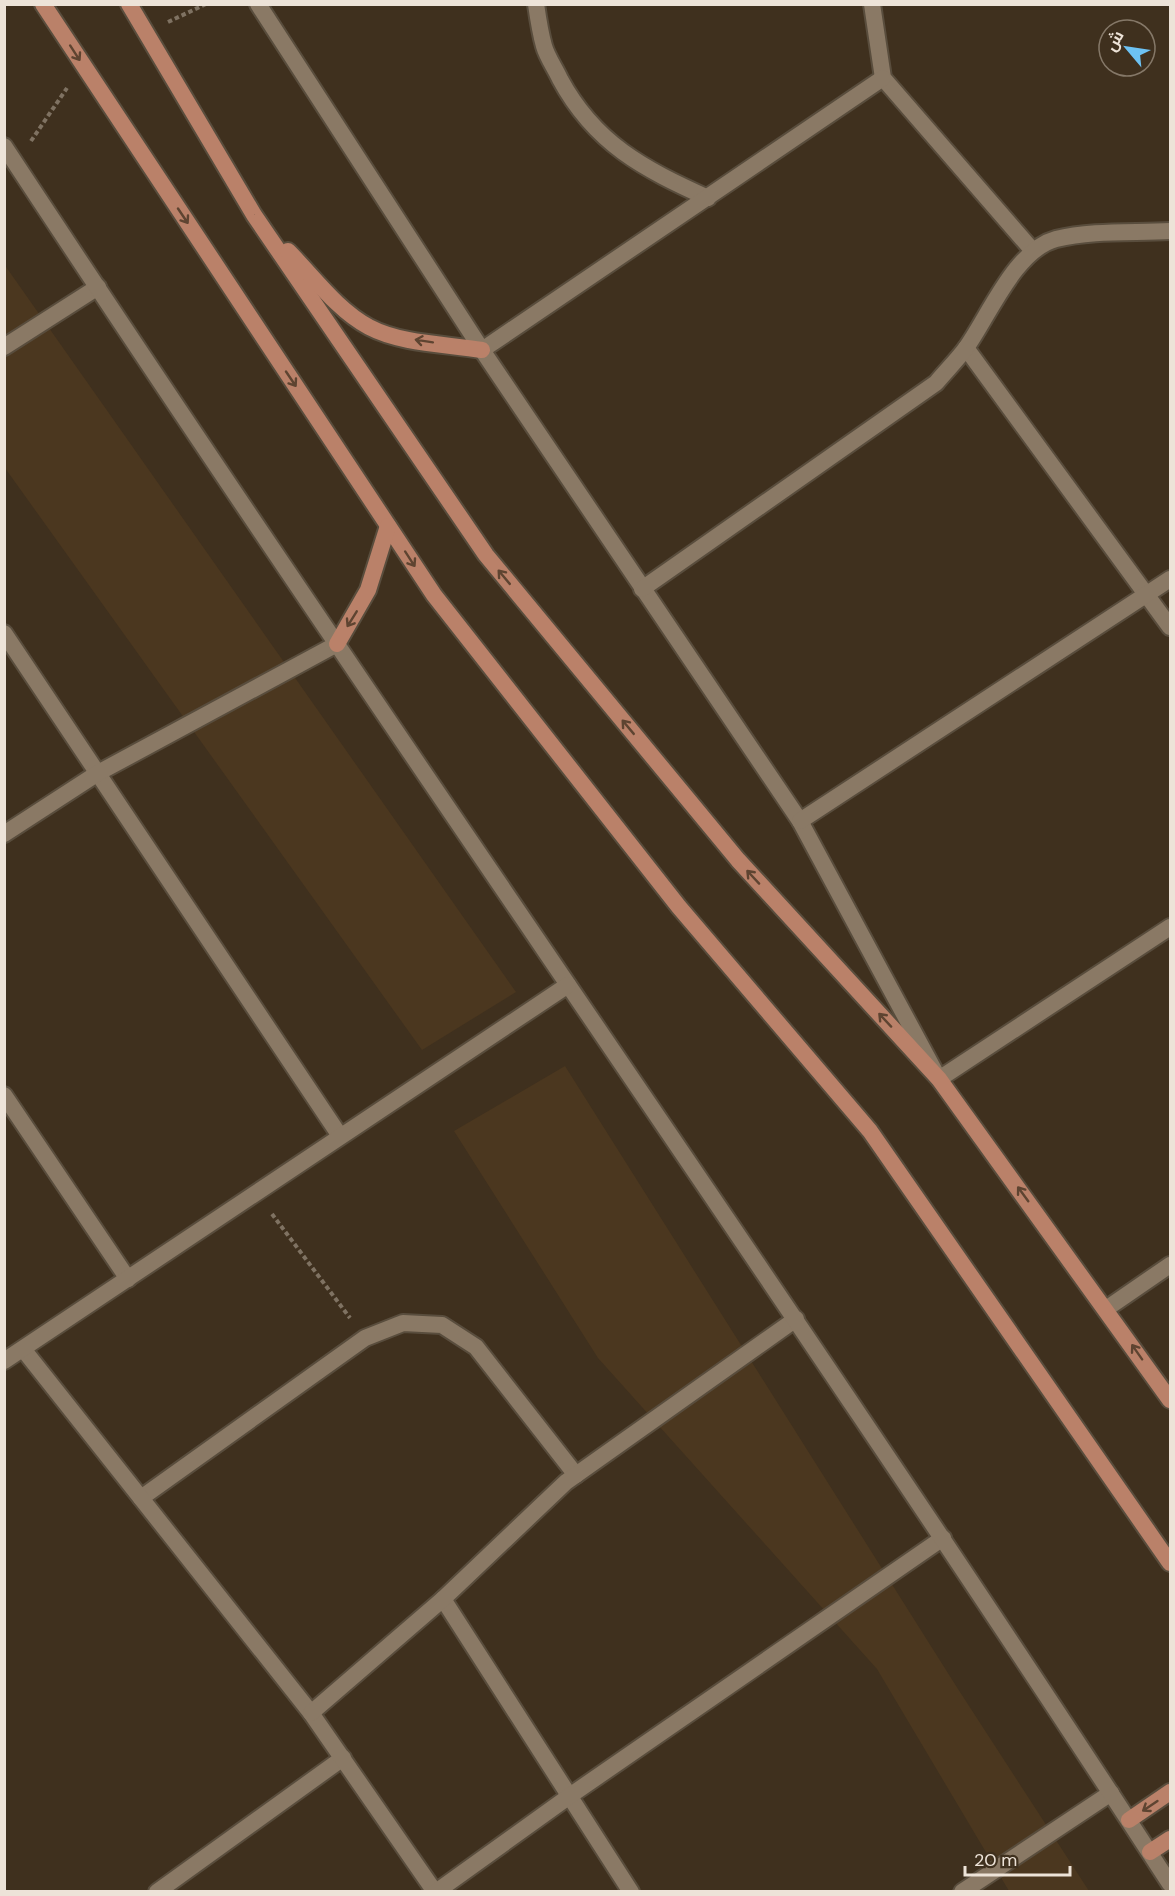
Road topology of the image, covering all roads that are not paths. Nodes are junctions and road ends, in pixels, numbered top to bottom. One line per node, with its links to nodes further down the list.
1 (43, 4): 16 (main road, one-way to 16)
2 (129, 4): 9 (main road)
3 (258, 4): 15 (street)
4 (536, 4): 8 (street)
5 (872, 4): 6 (street)
6 (883, 78): 8 (street); 11 (street)
7 (4, 146): 12 (street)
8 (708, 198): 15 (street)
9 (254, 215): 15 (main road, one-way to 9); 28 (main road, one-way to 9)
10 (1170, 231): 11 (street)
11 (1034, 251): 14 (street)
12 (98, 287): 13 (street); 22 (street)
13 (4, 347)
14 (966, 348): 18 (street); 19 (street)
15 (482, 350): 18 (street)
16 (388, 526): 22 (main road, one-way to 22); 41 (main road, one-way to 41)
17 (1170, 579): 19 (street)
18 (642, 589): 24 (street)
19 (1148, 594): 20 (street); 24 (street)
20 (1170, 627)
21 (4, 633): 23 (street)
22 (337, 644): 23 (street); 27 (street)
23 (98, 773): 25 (street); 30 (street)
24 (800, 821): 28 (street)
25 (4, 834)
26 (1170, 927): 28 (street)
27 (568, 985): 30 (street); 34 (street)
28 (939, 1079): 33 (main road, one-way to 28)
29 (4, 1095): 32 (street)
30 (340, 1136): 32 (street)
31 (1170, 1265): 33 (street)
32 (128, 1279): 35 (street)
33 (1106, 1309): 37 (main road, one-way to 33)
34 (796, 1319): 38 (street); 40 (street)
35 (23, 1349): 36 (street); 39 (street)
36 (4, 1361)
37 (1170, 1400)
38 (576, 1475): 39 (street); 42 (street)
39 (141, 1498): 43 (street)
40 (943, 1538): 46 (street); 47 (street)
41 (1170, 1563)
42 (443, 1599): 43 (street); 47 (street)
43 (311, 1713): 44 (street)
44 (343, 1758): 52 (street); 53 (street)
45 (1170, 1792): 48 (main road, one-way to 48)
46 (1111, 1793): 48 (street); 55 (street)
47 (571, 1795): 53 (street); 54 (street)
48 (1129, 1820): 50 (street)
49 (1170, 1839): 50 (main road)
50 (1150, 1852): 51 (street)
51 (1170, 1884)
52 (157, 1892)
53 (435, 1892)
54 (631, 1892)
55 (962, 1892)

